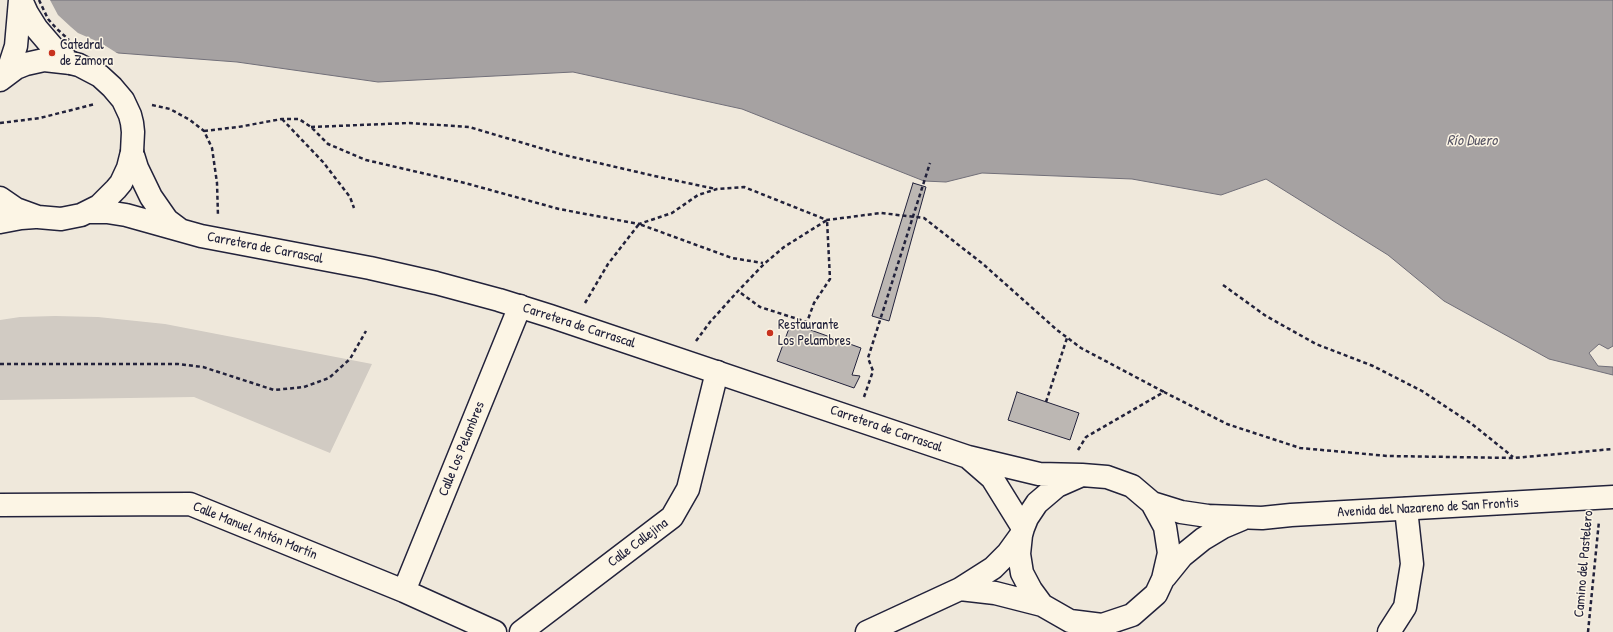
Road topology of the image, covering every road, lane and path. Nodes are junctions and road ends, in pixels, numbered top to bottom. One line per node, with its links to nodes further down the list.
1 (21, 0): 2 (main road); 3 (main road)
2 (70, 63): 3 (main road); 7 (main road, bridge)
3 (4, 77)
4 (282, 119): 5 (path); 6 (path); 11 (path)
5 (311, 127): 9 (path); 17 (path)
6 (204, 131)
7 (132, 152): 12 (main road); 18 (main road, Carretera de Carrascal)
8 (930, 163): 14 (path)
9 (717, 189): 15 (path); 17 (path)
10 (0, 198): 13 (main road)
11 (354, 208)
12 (88, 212): 13 (main road); 18 (main road, Carretera de Carrascal)
13 (38, 217): 16 (main road)
14 (912, 217): 15 (path); 25 (path); 30 (path)
15 (827, 220): 19 (path); 21 (path)
16 (0, 222)
17 (639, 224): 19 (path); 23 (path)
18 (180, 230): 22 (main road, Carretera de Carrascal)
19 (764, 264): 21 (path)
20 (1223, 285): 35 (path)
21 (738, 291): 26 (path)
22 (520, 306): 26 (main road, Carretera de Carrascal); 45 (main road, Calle Los Pelambres)
23 (583, 307)
24 (366, 331): 27 (path)
25 (1067, 338): 29 (path); 31 (path)
26 (687, 362): 28 (main road, Carretera de Carrascal)
27 (0, 364)
28 (717, 372): 34 (main road, Carretera de Carrascal); 48 (main road, Calle Callejina)
29 (1164, 392): 33 (path); 35 (path)
30 (862, 402)
31 (1046, 402)
32 (1613, 449): 35 (path)
33 (1078, 450)
34 (968, 457): 36 (main road, Carretera de Carrascal); 42 (main road, Carretera de Carrascal)
35 (1514, 458)
36 (1082, 475): 38 (main road, Carretera de Carrascal); 42 (main road)
37 (1607, 498): 40 (main road, Avenida del Nazareno de San Frontis); 51 (path, Camino del Pastelero)
38 (1152, 503): 41 (main road, Avenida del Nazareno de San Frontis); 43 (main road)
39 (0, 505): 45 (main road, Calle Manuel Antón Martín)
40 (1406, 509): 41 (main road, Avenida del Nazareno de San Frontis); 50 (main road)
41 (1243, 518): 43 (main road, Avenida del Nazareno de San Frontis)
42 (1022, 531): 44 (main road); 46 (main road)
43 (1163, 579): 46 (main road)
44 (960, 589): 46 (main road); 49 (main road)
45 (404, 591): 47 (main road, Calle Manuel Antón Martín)
46 (1042, 605)
47 (495, 632)
48 (521, 632)
49 (867, 632)
50 (1389, 632)
51 (1588, 632)

